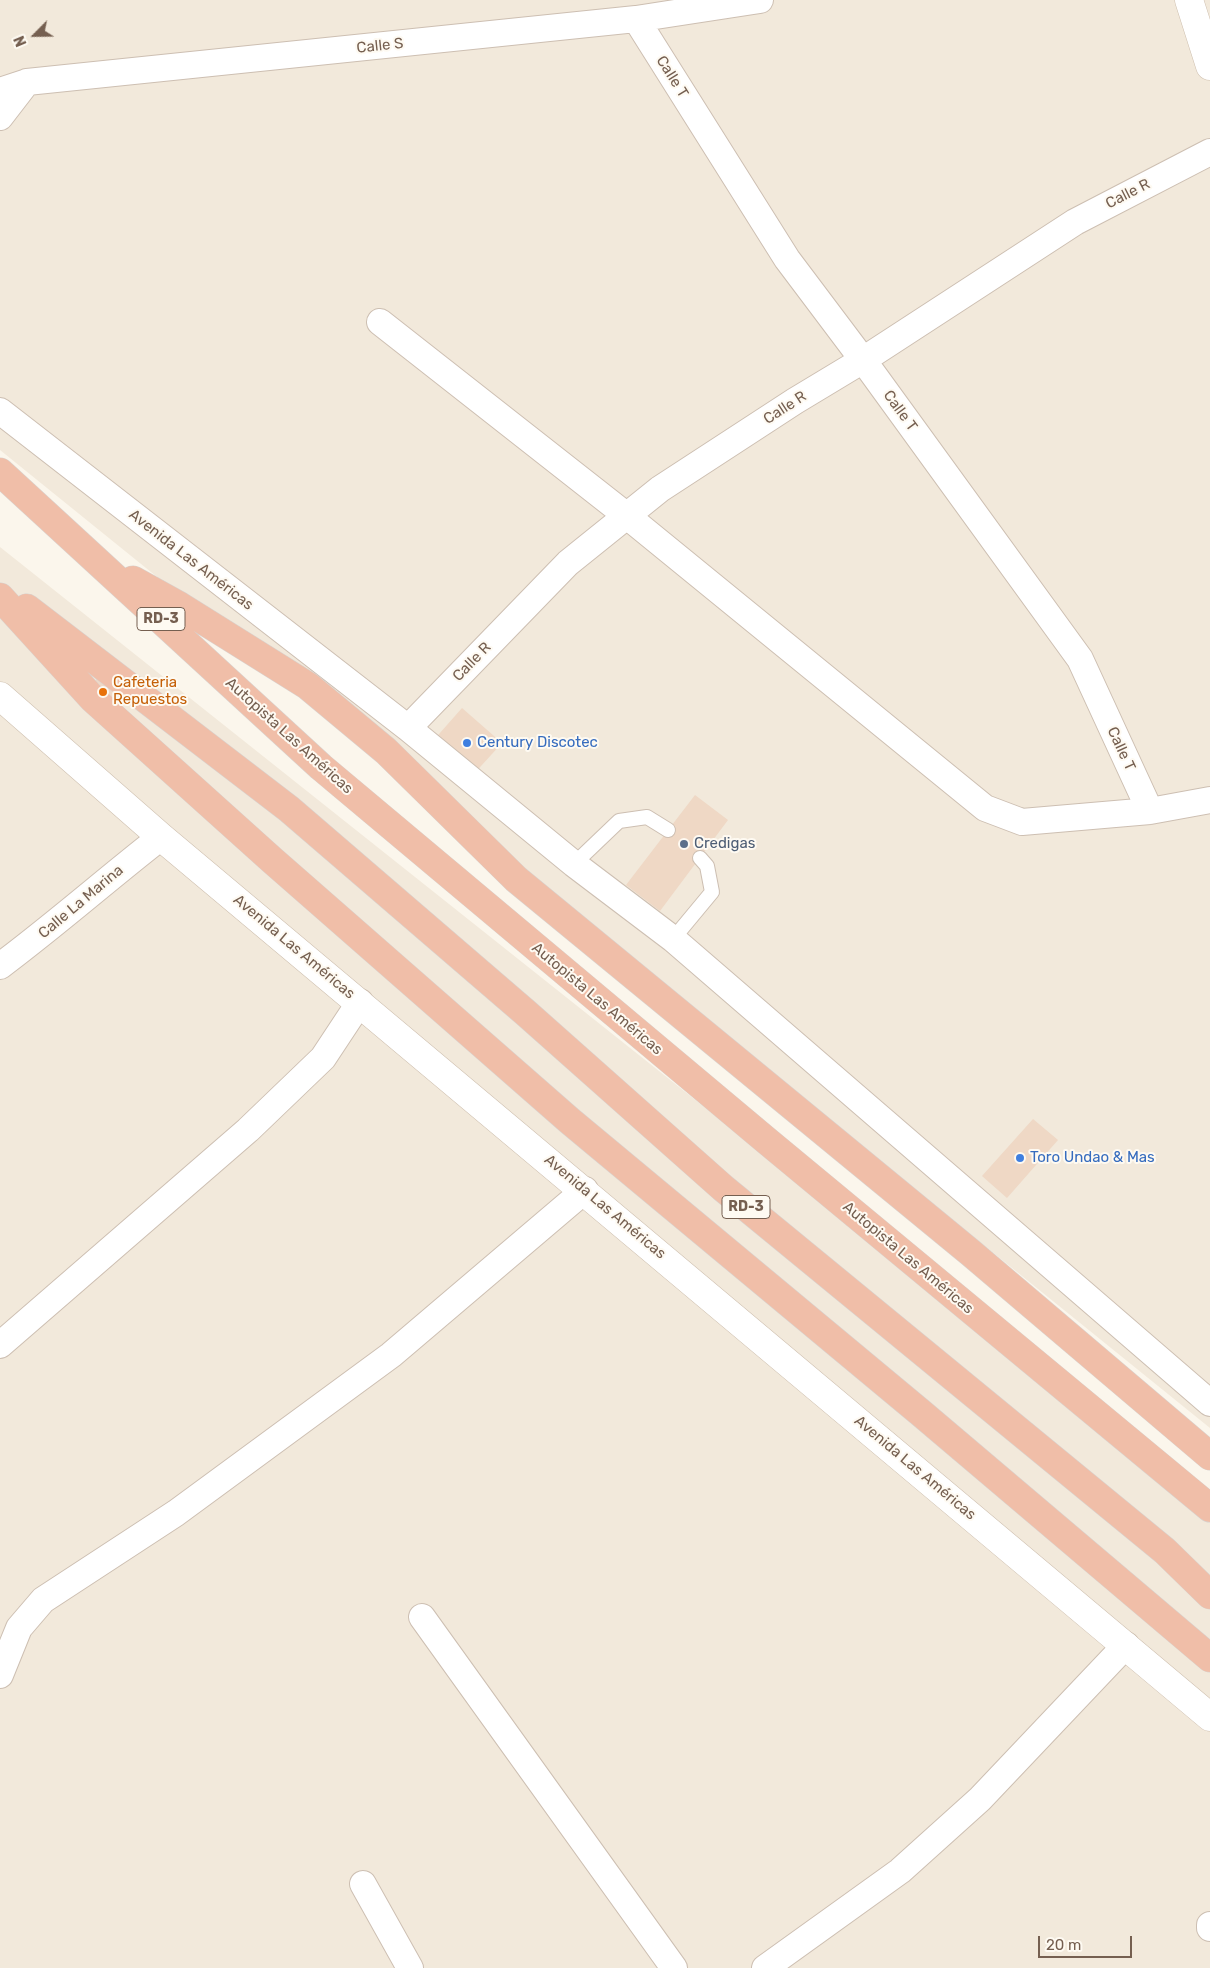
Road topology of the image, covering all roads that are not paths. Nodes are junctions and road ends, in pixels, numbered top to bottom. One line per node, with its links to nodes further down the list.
1 (760, 0): 3 (street, Calle S)
2 (1189, 0): 4 (street)
3 (636, 19): 5 (street, Calle S); 10 (street, Calle T)
4 (1210, 66)
5 (27, 82): 6 (street, Calle S); 7 (street)
6 (0, 91)
7 (0, 117)
8 (1210, 152): 10 (street, Calle R)
9 (380, 322): 13 (street)
10 (863, 360): 13 (street, Calle R); 20 (street, Calle T)
11 (0, 411): 18 (street, Avenida Las Américas)
12 (0, 472): 14 (highway, Autopista Las Américas / RD-3)
13 (627, 516): 18 (street, Calle R); 20 (street)
14 (94, 558): 31 (highway); 32 (highway, Autopista Las Américas / RD-3)
15 (0, 587): 33 (highway, RD-3)
16 (0, 596): 36 (highway)
17 (0, 696): 22 (street, Avenida Las Américas)
18 (408, 728): 24 (street, Avenida Las Américas)
19 (1210, 800): 20 (street)
20 (1150, 811)
21 (668, 830): 24 (lane)
22 (161, 836): 26 (street, Calle La Marina); 27 (street, Avenida Las Américas)
23 (700, 858): 25 (lane)
24 (574, 864): 25 (street, Avenida Las Américas)
25 (673, 939): 30 (street, Avenida Las Américas)
26 (0, 966)
27 (360, 1002): 28 (street, Avenida Las Américas); 29 (street)
28 (585, 1190): 35 (street, Avenida Las Américas); 37 (street)
29 (0, 1345)
30 (1210, 1403)
31 (1210, 1456)
32 (1210, 1508)
33 (1210, 1595)
34 (422, 1617): 41 (street)
35 (1126, 1645): 38 (street, Avenida Las Américas); 42 (street)
36 (1210, 1658)
37 (0, 1675)
38 (1210, 1717)
39 (362, 1884): 40 (street)
40 (410, 1968)
41 (674, 1968)
42 (765, 1968)

